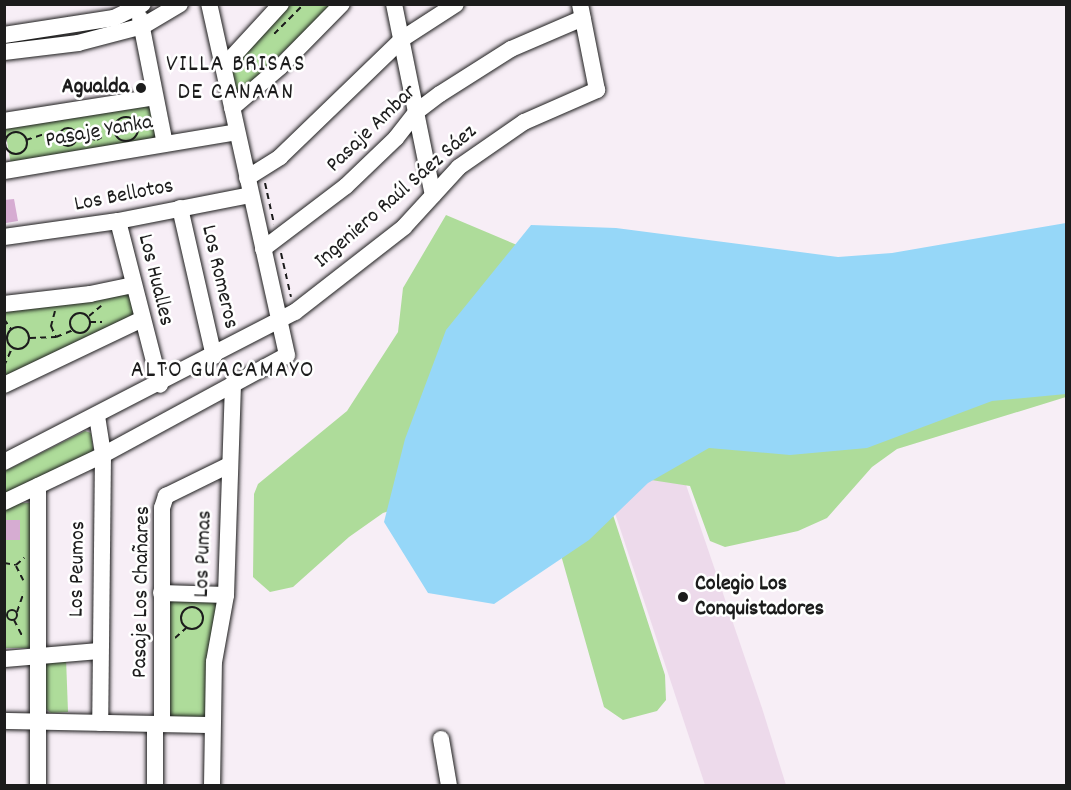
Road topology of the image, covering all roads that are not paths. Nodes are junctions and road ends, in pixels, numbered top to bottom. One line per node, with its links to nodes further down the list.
1 (180, 4): 9 (street)
2 (209, 4): 13 (street)
3 (281, 4): 13 (street)
4 (342, 4): 15 (street)
5 (394, 4): 11 (street)
6 (456, 4): 11 (street)
7 (139, 7): 9 (street); 10 (street)
8 (581, 11): 16 (street, Pasaje Ambar); 22 (street, Ingeniero Raúl Sáez Sáez)
9 (143, 26): 12 (street); 14 (street)
10 (4, 35)
11 (402, 39): 16 (street); 21 (street)
12 (4, 52)
13 (224, 66): 15 (street)
14 (155, 97): 17 (street); 19 (street)
15 (232, 108): 18 (street)
16 (416, 112): 22 (street); 26 (street, Pasaje Ambar)
17 (4, 121)
18 (237, 132): 19 (street, Pasaje Yanka); 21 (street)
19 (165, 144): 20 (street, Pasaje Yanka)
20 (4, 171)
21 (253, 181): 23 (street, Los Bellotos); 26 (street)
22 (433, 195): 30 (street, Ingeniero Raúl Sáez Sáez)
23 (180, 208): 24 (street, Los Bellotos); 31 (street, Los Romeros)
24 (118, 221): 25 (street, Los Bellotos); 27 (street, Los Hualles)
25 (4, 237)
26 (263, 249): 30 (street)
27 (133, 285): 28 (street); 29 (street, Los Hualles)
28 (4, 303)
29 (140, 320): 33 (street); 34 (street, Los Hualles)
30 (279, 320): 31 (street, Ingeniero Raúl Sáez Sáez); 32 (street)
31 (214, 356): 34 (street, Ingeniero Raúl Sáez Sáez)
32 (233, 383): 36 (street); 38 (street, Los Pumas)
33 (4, 385)
34 (160, 385): 35 (street, Ingeniero Raúl Sáez Sáez)
35 (97, 416): 36 (street, Los Peumos); 37 (street, Ingeniero Raúl Sáez Sáez)
36 (103, 455): 39 (street); 43 (street, Los Peumos)
37 (4, 462)
38 (229, 465): 41 (street, Pasaje Los Chañares); 42 (street, Los Pumas)
39 (38, 486): 40 (street); 44 (street)
40 (4, 502)
41 (162, 593): 42 (street); 49 (street, Pasaje Los Chañares)
42 (226, 595): 50 (street, Los Pumas)
43 (100, 651): 44 (street); 48 (street, Los Peumos)
44 (38, 656): 45 (street); 47 (street)
45 (4, 659)
46 (4, 721): 47 (street)
47 (38, 722): 48 (street); 52 (street)
48 (100, 723): 49 (street)
49 (158, 724): 50 (street); 53 (street, Pasaje Los Chañares)
50 (212, 726): 54 (street, Los Pumas)
51 (441, 739): 55 (street)
52 (38, 786)
53 (155, 786)
54 (212, 786)
55 (449, 786)

